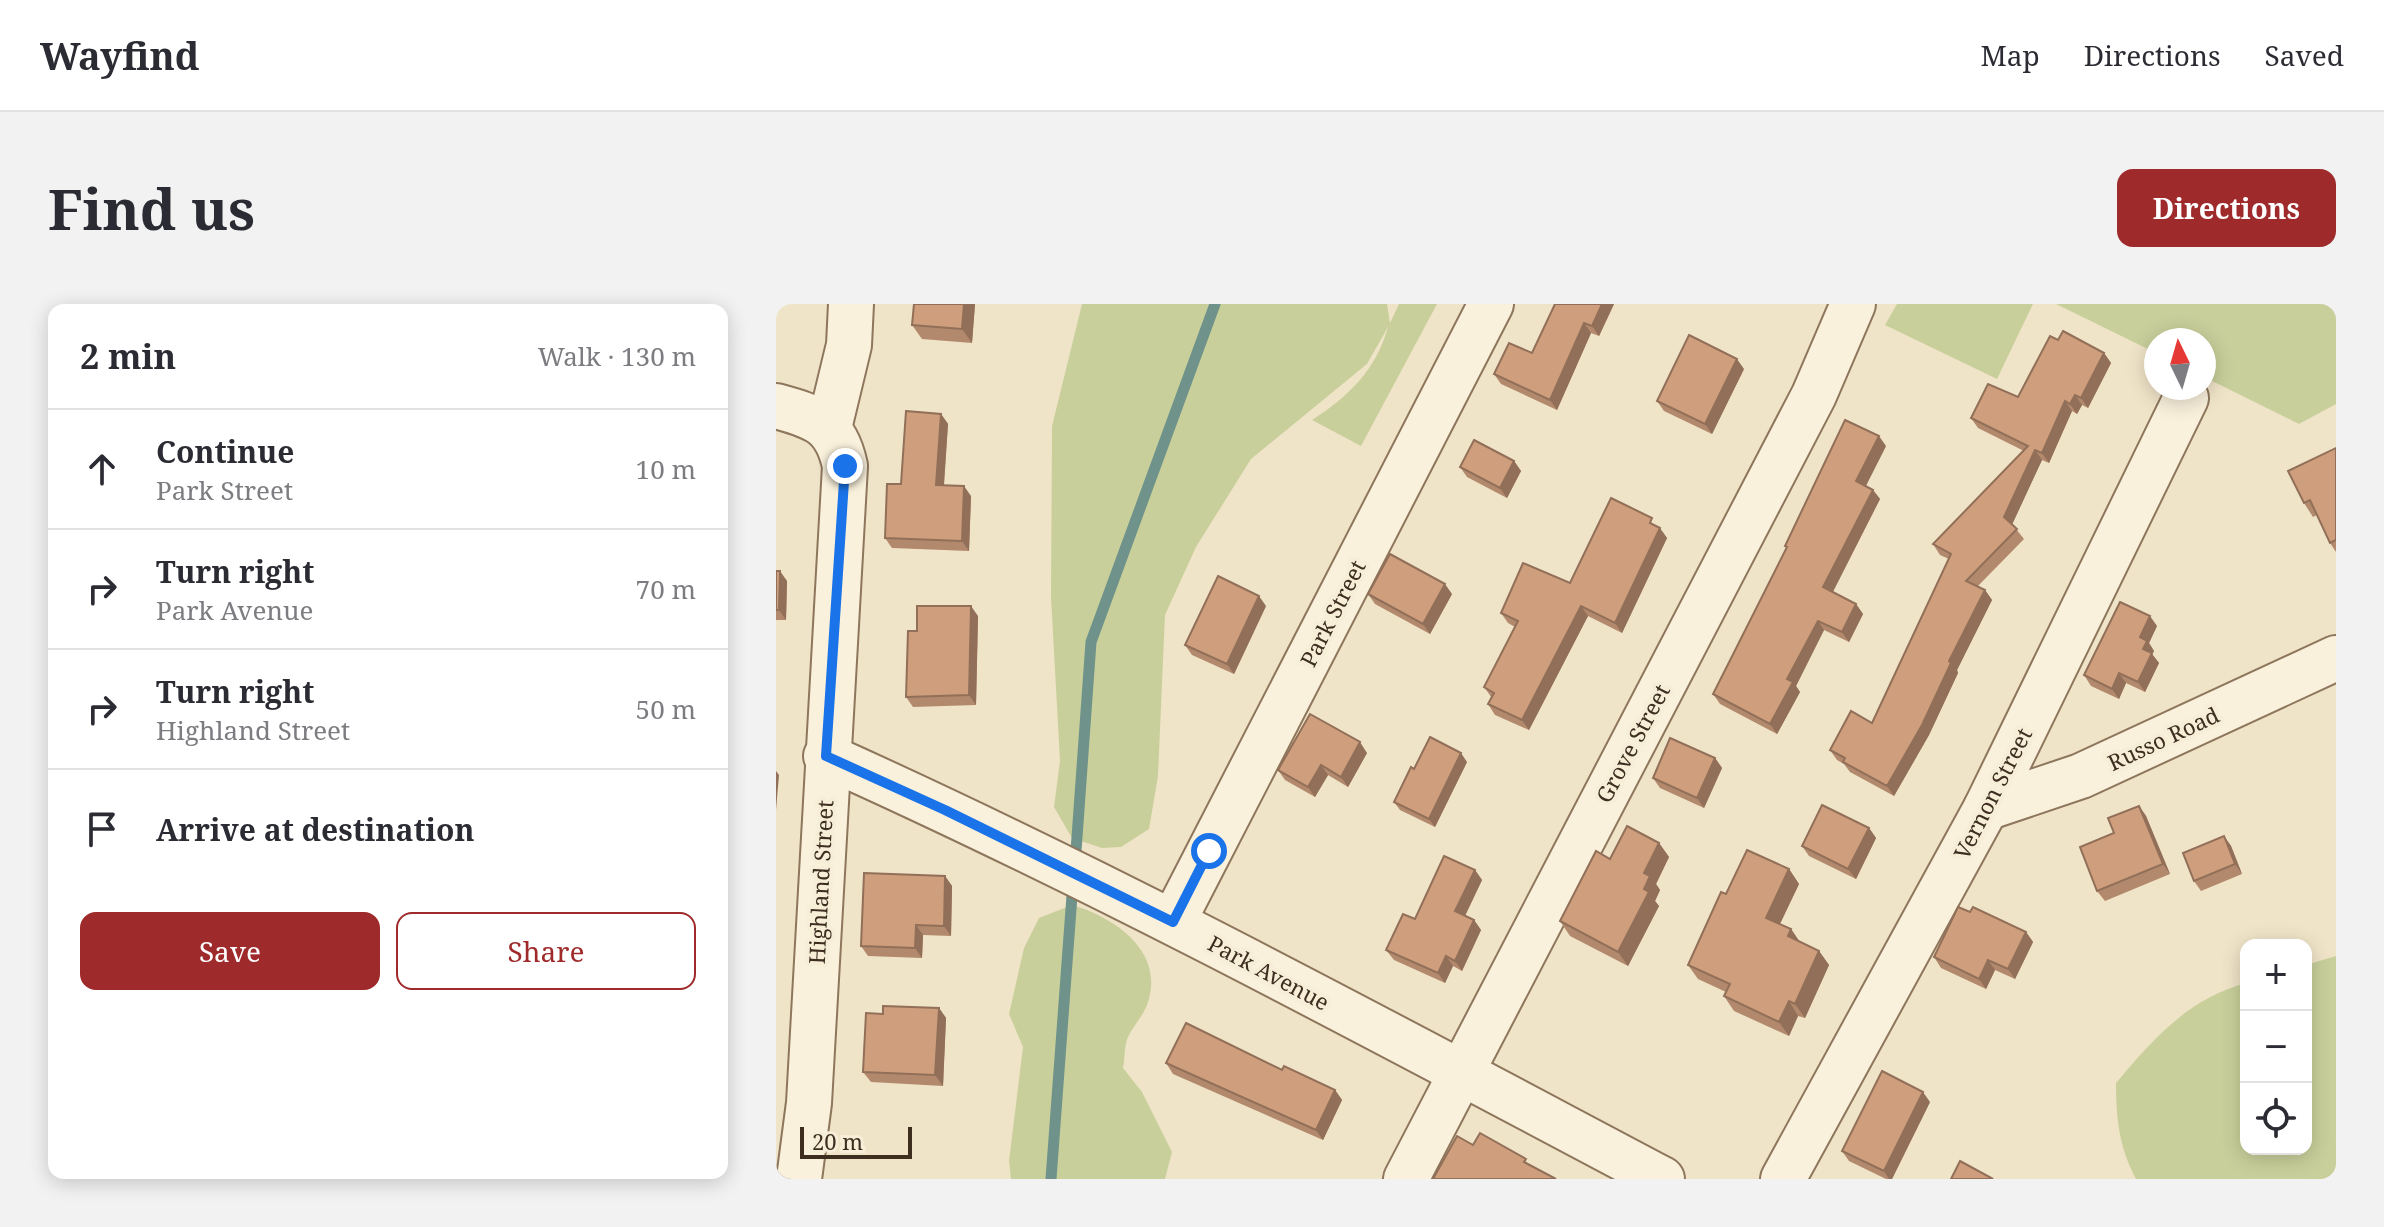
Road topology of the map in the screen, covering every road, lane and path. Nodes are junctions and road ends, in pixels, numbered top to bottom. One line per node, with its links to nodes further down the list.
1 (851, 304): 6 (street)
2 (1491, 304): 10 (street, Park Street)
3 (1853, 304): 11 (street, Grove Street)
4 (2185, 400): 9 (street, Vernon Street)
5 (776, 406): 6 (street)
6 (829, 428): 8 (street, Highland Street)
7 (2336, 658): 9 (street, Russo Road)
8 (826, 756): 10 (street, Park Avenue); 12 (street, Highland Street)
9 (1986, 808): 15 (street, Vernon Street)
10 (1173, 922): 11 (street, Park Avenue)
11 (1461, 1072): 13 (street, Grove Street); 14 (street, Park Avenue)
12 (799, 1179)
13 (1406, 1179)
14 (1662, 1179)
15 (1783, 1179)

